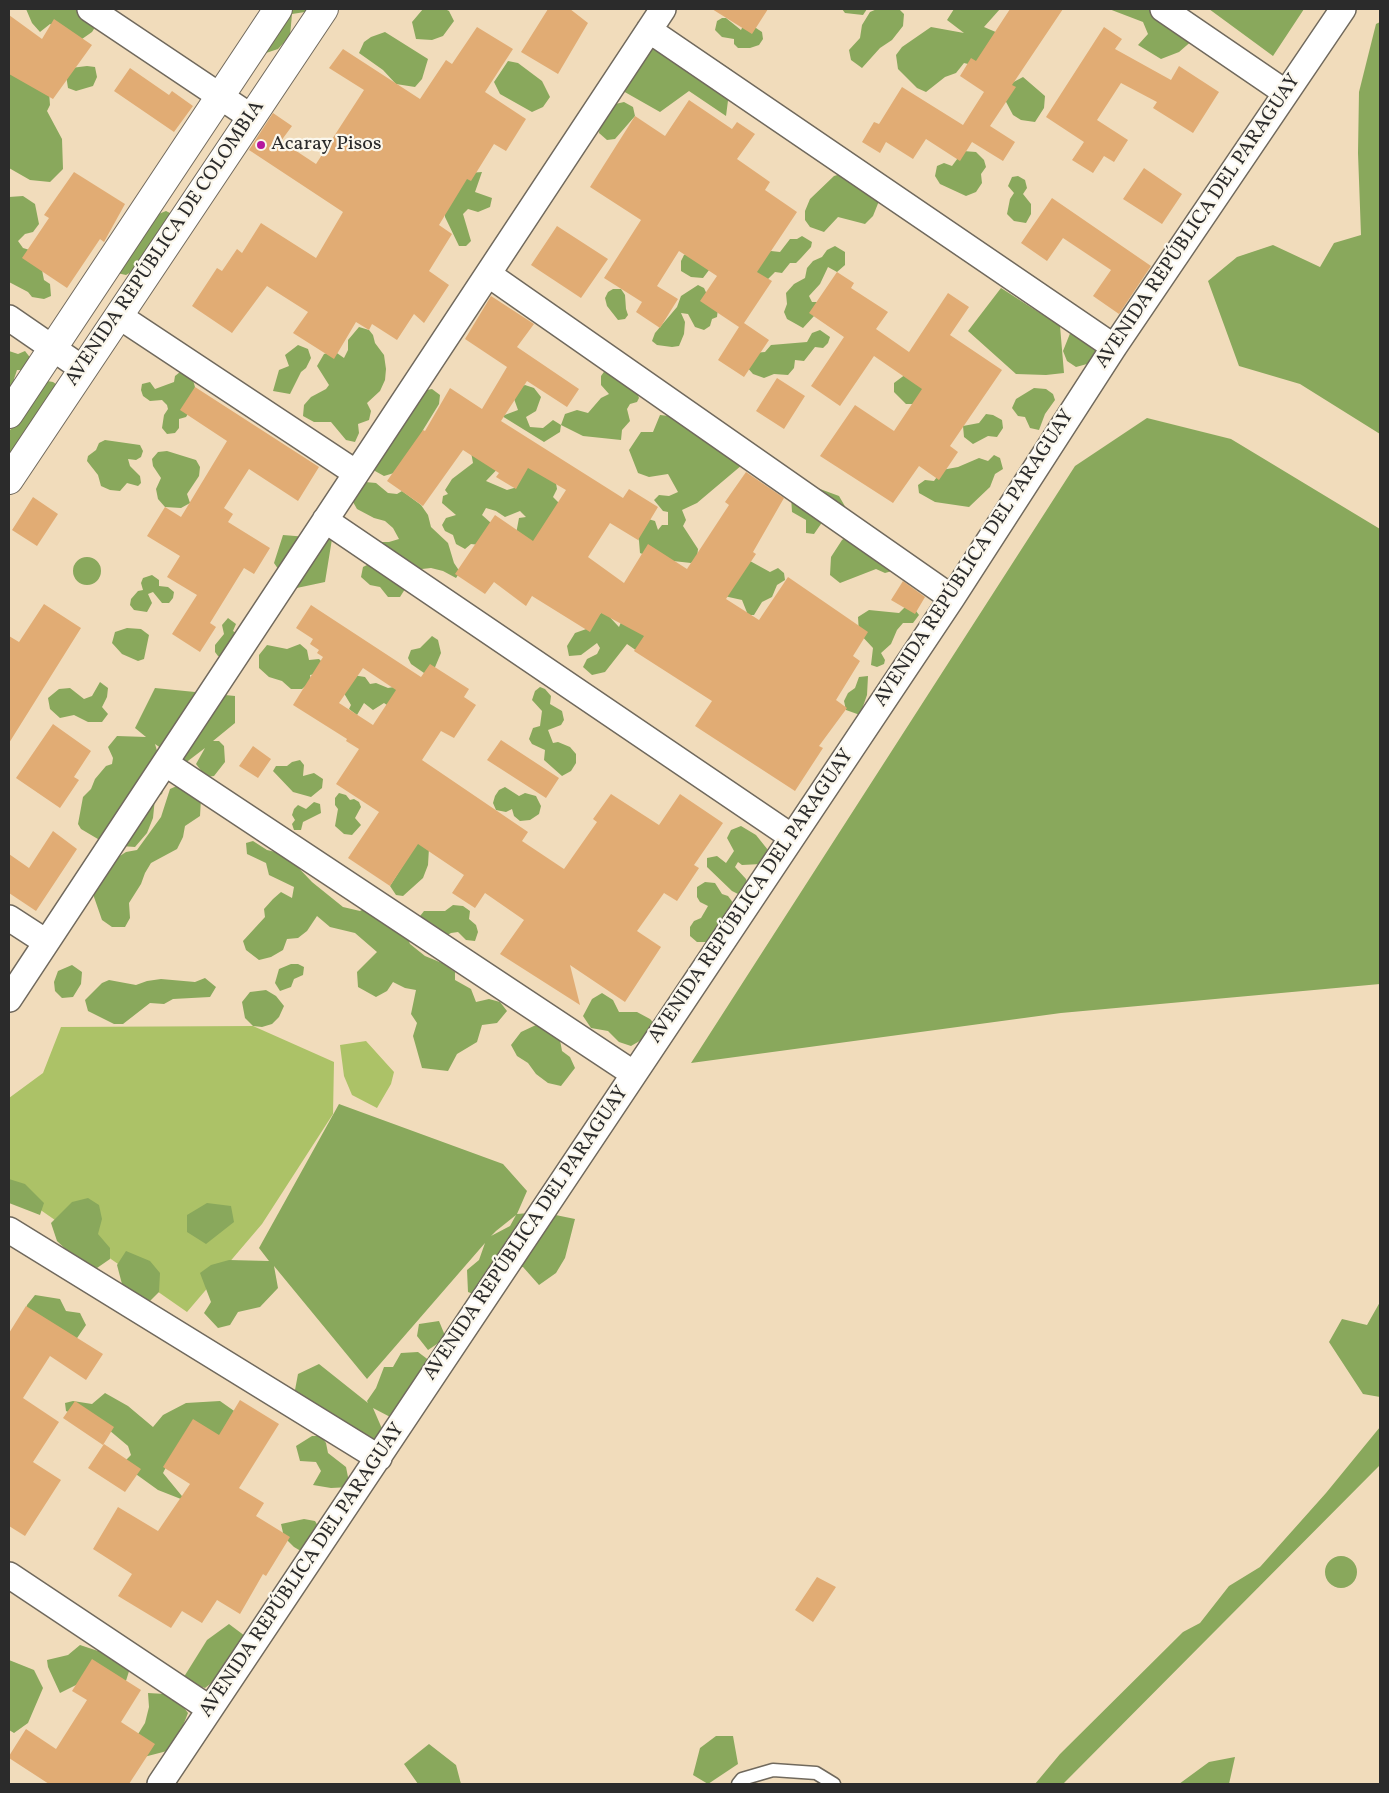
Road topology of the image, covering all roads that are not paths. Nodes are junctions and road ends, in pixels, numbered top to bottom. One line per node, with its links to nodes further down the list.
1 (90, 9): 9 (street)
2 (278, 9): 9 (street, AVENIDA REPÚBLICA DE COLOMBIA)
3 (324, 9): 10 (street, AVENIDA REPÚBLICA DE COLOMBIA)
4 (663, 9): 7 (street)
5 (1163, 9): 8 (street)
6 (1343, 9): 8 (street, AVENIDA REPÚBLICA DEL PARAGUAY)
7 (649, 30): 11 (street); 14 (street)
8 (1286, 93): 14 (street, AVENIDA REPÚBLICA DEL PARAGUAY)
9 (220, 96): 10 (street); 15 (street, AVENIDA REPÚBLICA DE COLOMBIA)
10 (251, 117): 12 (street, AVENIDA REPÚBLICA DE COLOMBIA)
11 (488, 274): 18 (street); 21 (street)
12 (119, 316): 16 (street, AVENIDA REPÚBLICA DE COLOMBIA); 18 (street)
13 (9, 318): 15 (street)
14 (1114, 347): 21 (street, AVENIDA REPÚBLICA DEL PARAGUAY)
15 (52, 348): 16 (street); 17 (street, AVENIDA REPÚBLICA DE COLOMBIA)
16 (83, 369): 19 (street, AVENIDA REPÚBLICA DE COLOMBIA)
17 (9, 414)
18 (356, 473): 20 (street)
19 (9, 480)
20 (325, 520): 22 (street); 23 (street)
21 (952, 598): 23 (street, AVENIDA REPÚBLICA DEL PARAGUAY)
22 (164, 763): 25 (street); 27 (street)
23 (792, 837): 27 (street, AVENIDA REPÚBLICA DEL PARAGUAY)
24 (9, 918): 25 (street)
25 (46, 942): 26 (street)
26 (9, 999)
27 (634, 1074): 29 (street, AVENIDA REPÚBLICA DEL PARAGUAY)
28 (9, 1230): 29 (street)
29 (379, 1458): 31 (street, AVENIDA REPÚBLICA DEL PARAGUAY)
30 (9, 1575): 31 (street)
31 (210, 1709): 32 (street, AVENIDA REPÚBLICA DEL PARAGUAY)
32 (160, 1784)
33 (738, 1784): 34 (lane)
34 (834, 1784)

